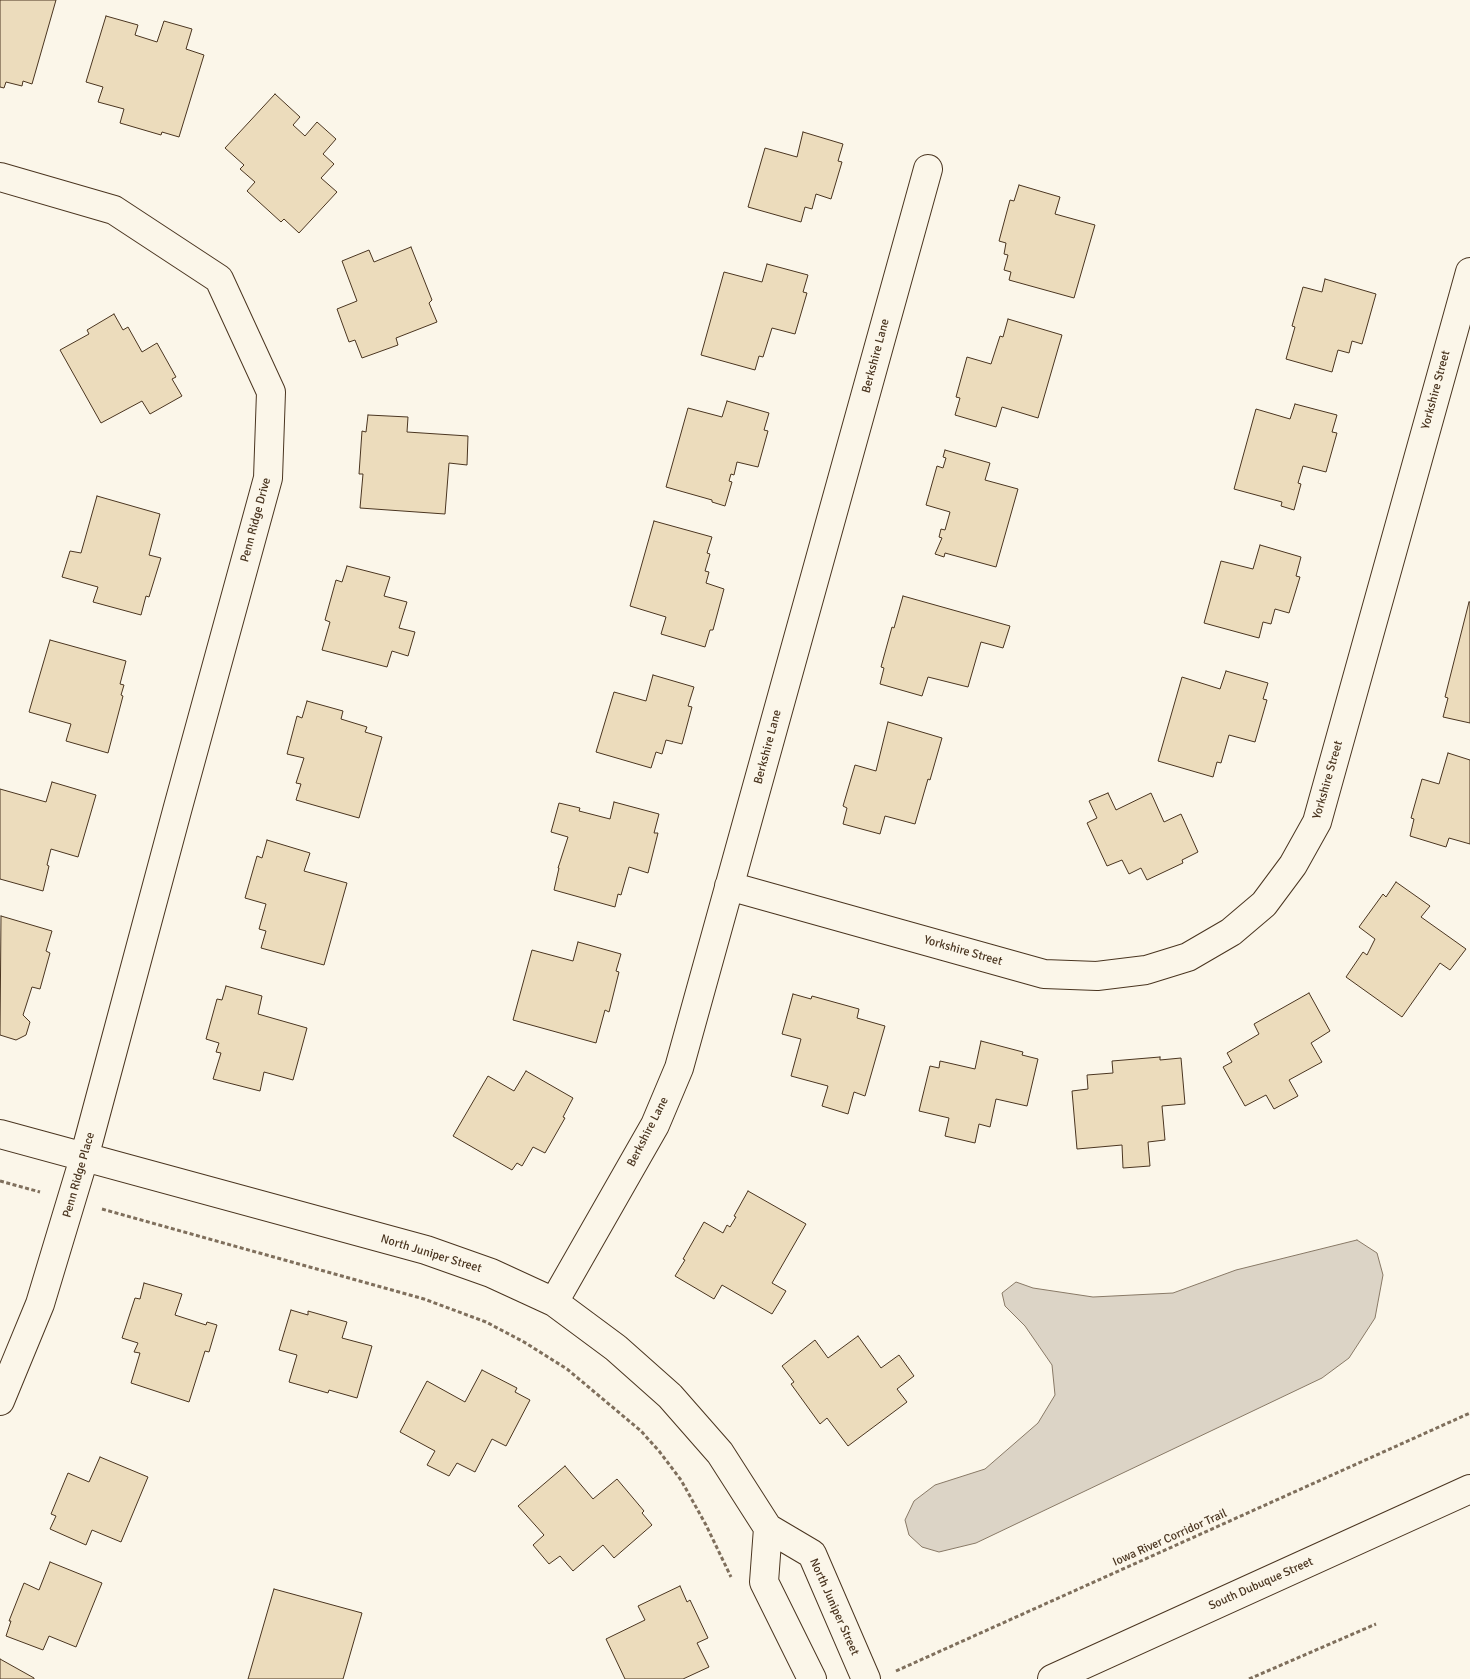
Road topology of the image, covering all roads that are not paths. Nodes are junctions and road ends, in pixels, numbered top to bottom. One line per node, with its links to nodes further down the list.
1 (928, 169): 4 (street, Berkshire Lane)
2 (0, 177): 5 (street, Penn Ridge Drive)
3 (1470, 272): 4 (street, Yorkshire Street)
4 (729, 886): 8 (street, Berkshire Lane)
5 (141, 943): 7 (street, Penn Ridge Place)
6 (0, 1134): 7 (street, North Juniper Street)
7 (84, 1158): 8 (street, North Juniper Street); 9 (street, Penn Ridge Place)
8 (554, 1302): 11 (street, North Juniper Street)
9 (0, 1401)
10 (1470, 1489): 14 (street, South Dubuque Street)
11 (768, 1528): 12 (street); 13 (street, North Juniper Street)
12 (812, 1679)
13 (866, 1679)
14 (1052, 1679)

